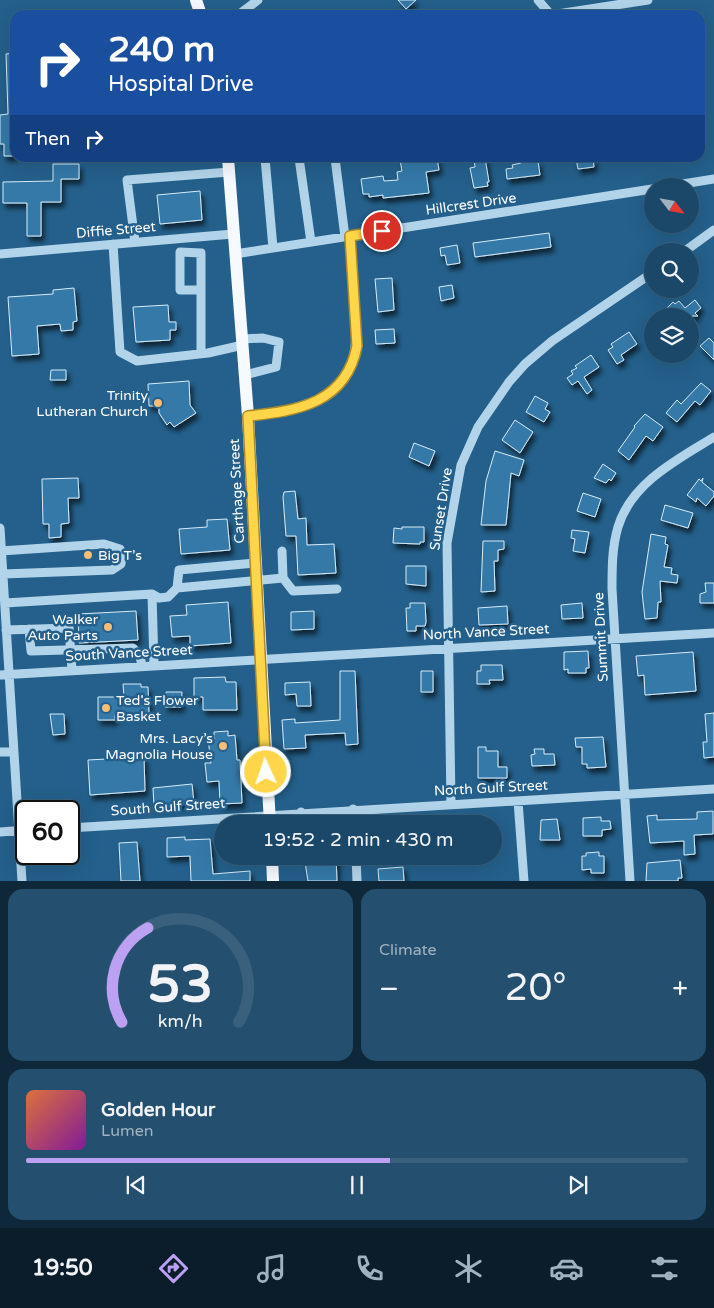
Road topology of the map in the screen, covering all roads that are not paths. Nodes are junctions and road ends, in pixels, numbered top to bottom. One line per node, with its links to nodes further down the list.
1 (258, 0): 4 (street)
2 (538, 0): 5 (street)
3 (648, 0): 6 (street)
4 (245, 10)
5 (547, 10)
6 (583, 10)
7 (229, 162): 11 (main road, Carthage Street)
8 (265, 162): 22 (street)
9 (299, 162): 19 (street)
10 (336, 162): 17 (street)
11 (230, 172): 16 (main road, Carthage Street); 18 (street)
12 (714, 178): 13 (street)
13 (699, 181)
14 (644, 190): 17 (street, Hillcrest Drive)
15 (714, 230): 20 (street)
16 (234, 234): 18 (street, Diffie Street); 24 (main road, Carthage Street)
17 (348, 237): 19 (street, Hillcrest Drive); 30 (street)
18 (135, 242): 21 (street, Diffie Street)
19 (311, 242): 22 (street, Hillcrest Drive)
20 (696, 243)
21 (113, 244): 23 (street, Diffie Street); 28 (street)
22 (273, 248): 24 (street, Hillcrest Drive)
23 (0, 254)
24 (235, 254): 27 (main road, Carthage Street)
25 (644, 278): 47 (street, Sunset Drive)
26 (201, 290): 26 (street); 28 (street)
27 (243, 342): 28 (street); 29 (main road, Carthage Street); 29 (street)
28 (202, 353)
29 (245, 375): 30 (main road, Carthage Street)
30 (248, 416): 35 (main road, Carthage Street)
31 (714, 437): 46 (street, Summit Drive)
32 (0, 528): 33 (street)
33 (1, 551): 36 (street); 36 (street)
34 (282, 551): 37 (street)
35 (255, 563): 38 (main road, Carthage Street); 39 (street)
36 (3, 574): 42 (street)
37 (283, 578): 38 (street); 40 (street)
38 (256, 582): 39 (street); 49 (main road, Carthage Street)
39 (177, 588): 41 (street)
40 (337, 589)
41 (152, 594): 42 (street); 50 (street)
42 (5, 603): 44 (street)
43 (29, 629): 44 (street); 48 (street); 48 (street)
44 (6, 630): 53 (street)
45 (714, 633): 46 (street, North Vance Street)
46 (614, 638): 47 (street, North Vance Street); 57 (street, Summit Drive)
47 (450, 647): 49 (street, North Vance Street); 60 (street, Sunset Drive)
48 (70, 651): 51 (street); 52 (street)
49 (259, 659): 50 (street, South Vance Street); 63 (main road, Carthage Street)
50 (154, 665): 51 (street, South Vance Street)
51 (142, 666): 52 (street, South Vance Street)
52 (72, 670): 53 (street, South Vance Street)
53 (5, 674): 55 (street)
54 (0, 752): 55 (street)
55 (14, 752): 58 (street)
56 (714, 789): 57 (street, North Gulf Street)
57 (626, 794): 59 (street, North Gulf Street); 78 (street, Summit Drive)
58 (19, 800)
59 (518, 801): 60 (street, North Gulf Street); 77 (street)
60 (451, 803): 61 (street, North Gulf Street)
61 (353, 809): 62 (street, North Gulf Street); 66 (street)
62 (301, 812): 64 (street, North Gulf Street); 65 (street)
63 (269, 815)
64 (287, 815)
65 (301, 815)
66 (353, 815)
67 (214, 821): 68 (street, South Gulf Street)
68 (80, 828)
69 (15, 831): 70 (street)
70 (0, 832)
71 (22, 865): 74 (street)
72 (272, 865): 75 (main road)
73 (356, 865): 76 (street)
74 (22, 880)
75 (273, 880)
76 (357, 880)
77 (524, 880)
78 (630, 880)

